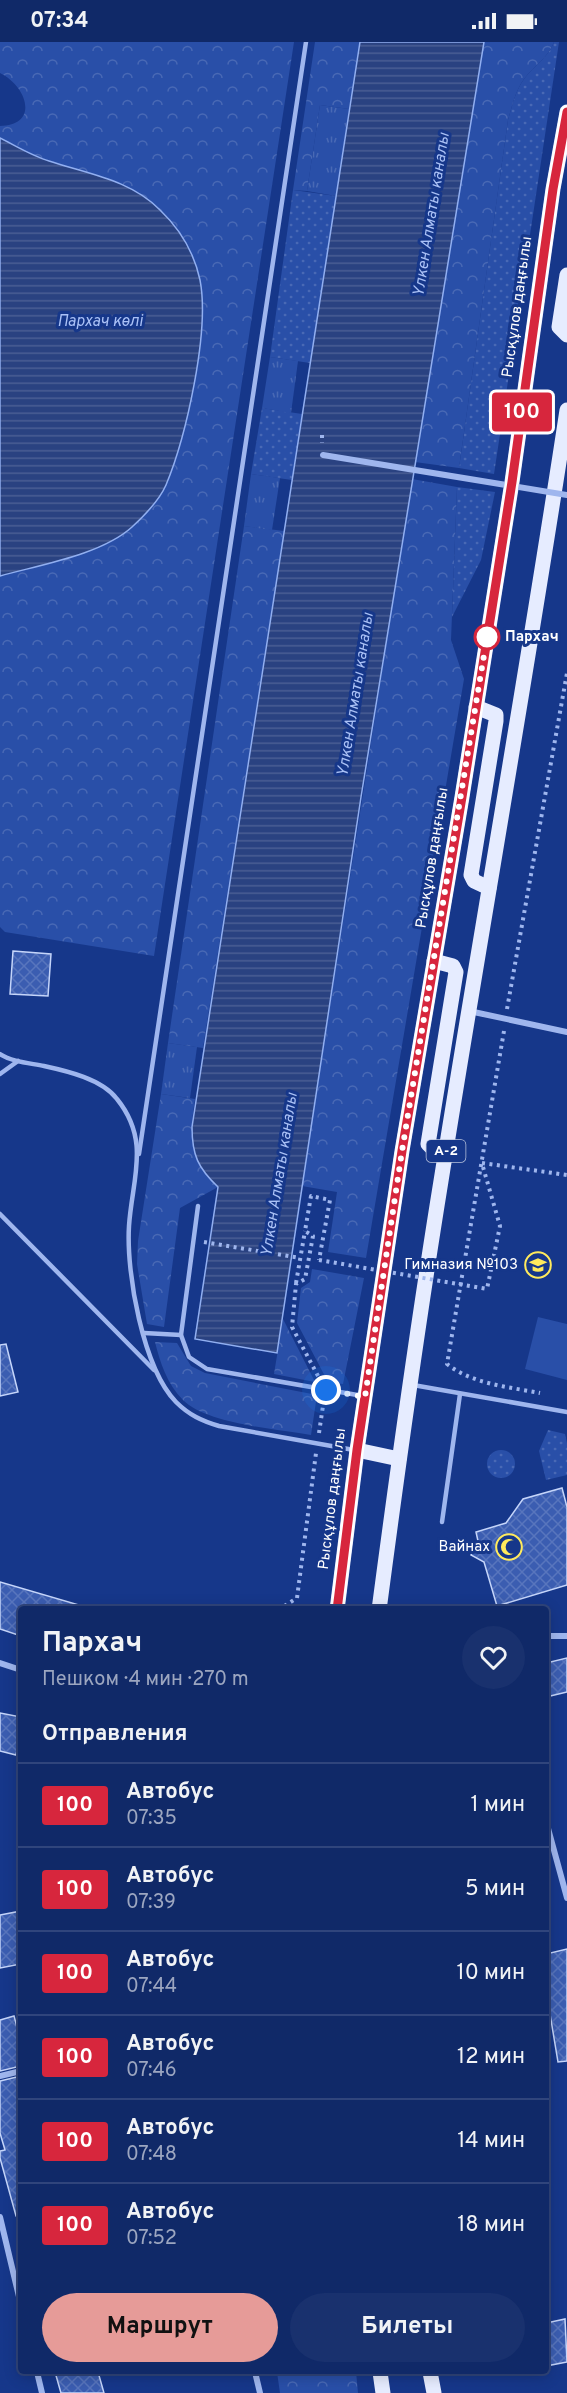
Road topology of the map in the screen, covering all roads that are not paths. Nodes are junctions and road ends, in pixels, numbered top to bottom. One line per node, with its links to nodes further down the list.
1 (306, 42): 17 (lane)
2 (567, 112): 3 (main road, Рысқұлов даңғылы / A-2)
3 (565, 139): 9 (main road, Рысқұлов даңғылы / A-2)
4 (567, 274): 5 (main road)
5 (567, 335)
6 (567, 411): 10 (main road, A-2)
7 (323, 455): 8 (street, bridge)
8 (567, 495)
9 (476, 707): 10 (main road); 11 (main road, Рысқұлов даңғылы / A-2)
10 (489, 888): 12 (main road, A-2)
11 (434, 962): 18 (main road); 26 (main road, Рысқұлов даңғылы / A-2)
12 (468, 1011): 13 (street); 18 (main road, A-2)
13 (567, 1032)
14 (0, 1054): 15 (lane)
15 (18, 1061): 16 (lane); 17 (lane)
16 (0, 1074)
17 (138, 1154): 21 (lane)
18 (445, 1154): 24 (main road, A-2)
19 (198, 1206): 22 (lane)
20 (0, 1214): 23 (lane)
21 (144, 1333): 22 (lane); 23 (lane)
22 (182, 1335): 26 (lane)
23 (156, 1373): 28 (lane)
24 (409, 1384): 25 (lane); 29 (main road, A-2)
25 (460, 1394): 27 (lane); 30 (lane)
26 (365, 1397): 28 (main road, Рысқұлов даңғылы / A-2)
27 (567, 1412)
28 (357, 1450): 29 (main road); 31 (main road, Рысқұлов даңғылы / A-2)
29 (399, 1460): 32 (main road, A-2)
30 (442, 1522)
31 (338, 1606)
32 (380, 1606)
33 (549, 1636): 34 (street)
34 (567, 1636)
35 (0, 1663): 36 (street)
36 (18, 1669)
37 (549, 1832): 38 (street)
38 (567, 1898)
39 (18, 2072): 40 (street)
40 (0, 2076)
41 (0, 2217): 42 (street)
42 (18, 2292)
43 (37, 2374): 47 (street)
44 (255, 2374): 48 (street)
45 (380, 2374): 49 (main road)
46 (430, 2374): 50 (main road)
47 (42, 2393)
48 (260, 2393)
49 (383, 2393)
50 (434, 2393)

